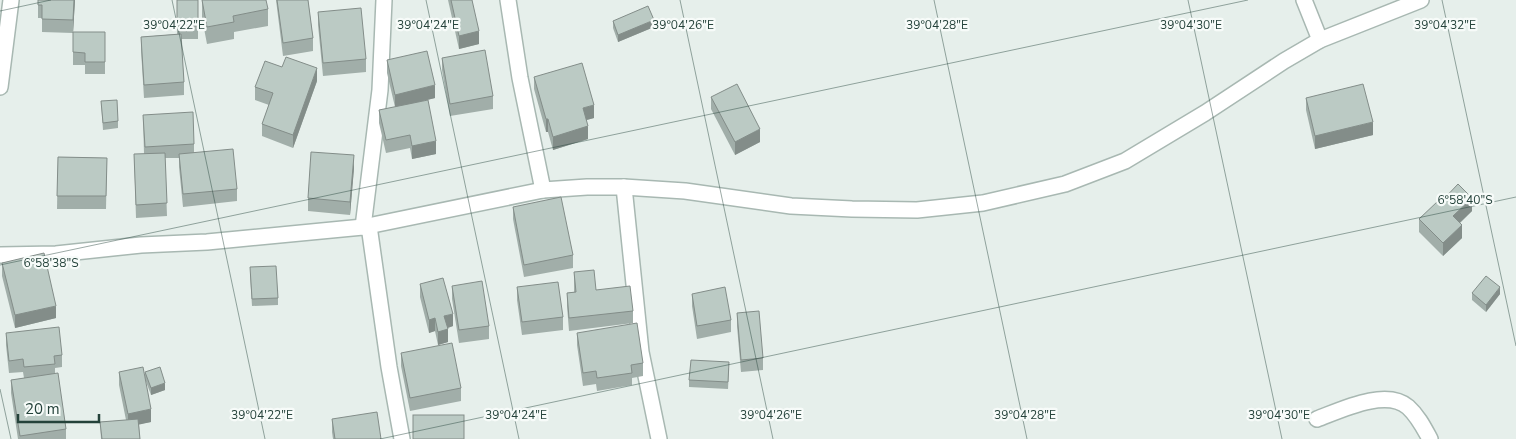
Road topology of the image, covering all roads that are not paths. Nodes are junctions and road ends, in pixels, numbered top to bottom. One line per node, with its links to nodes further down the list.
1 (11, 0): 7 (street)
2 (384, 0): 10 (street)
3 (508, 0): 9 (street)
4 (1304, 0): 6 (street)
5 (1421, 0): 6 (street)
6 (1320, 40): 8 (street)
7 (0, 87)
8 (624, 187): 9 (street); 14 (street)
9 (543, 190): 10 (street)
10 (366, 226): 11 (street); 13 (street)
11 (0, 255)
12 (1317, 419): 15 (street)
13 (402, 439)
14 (659, 439)
15 (1430, 439)

